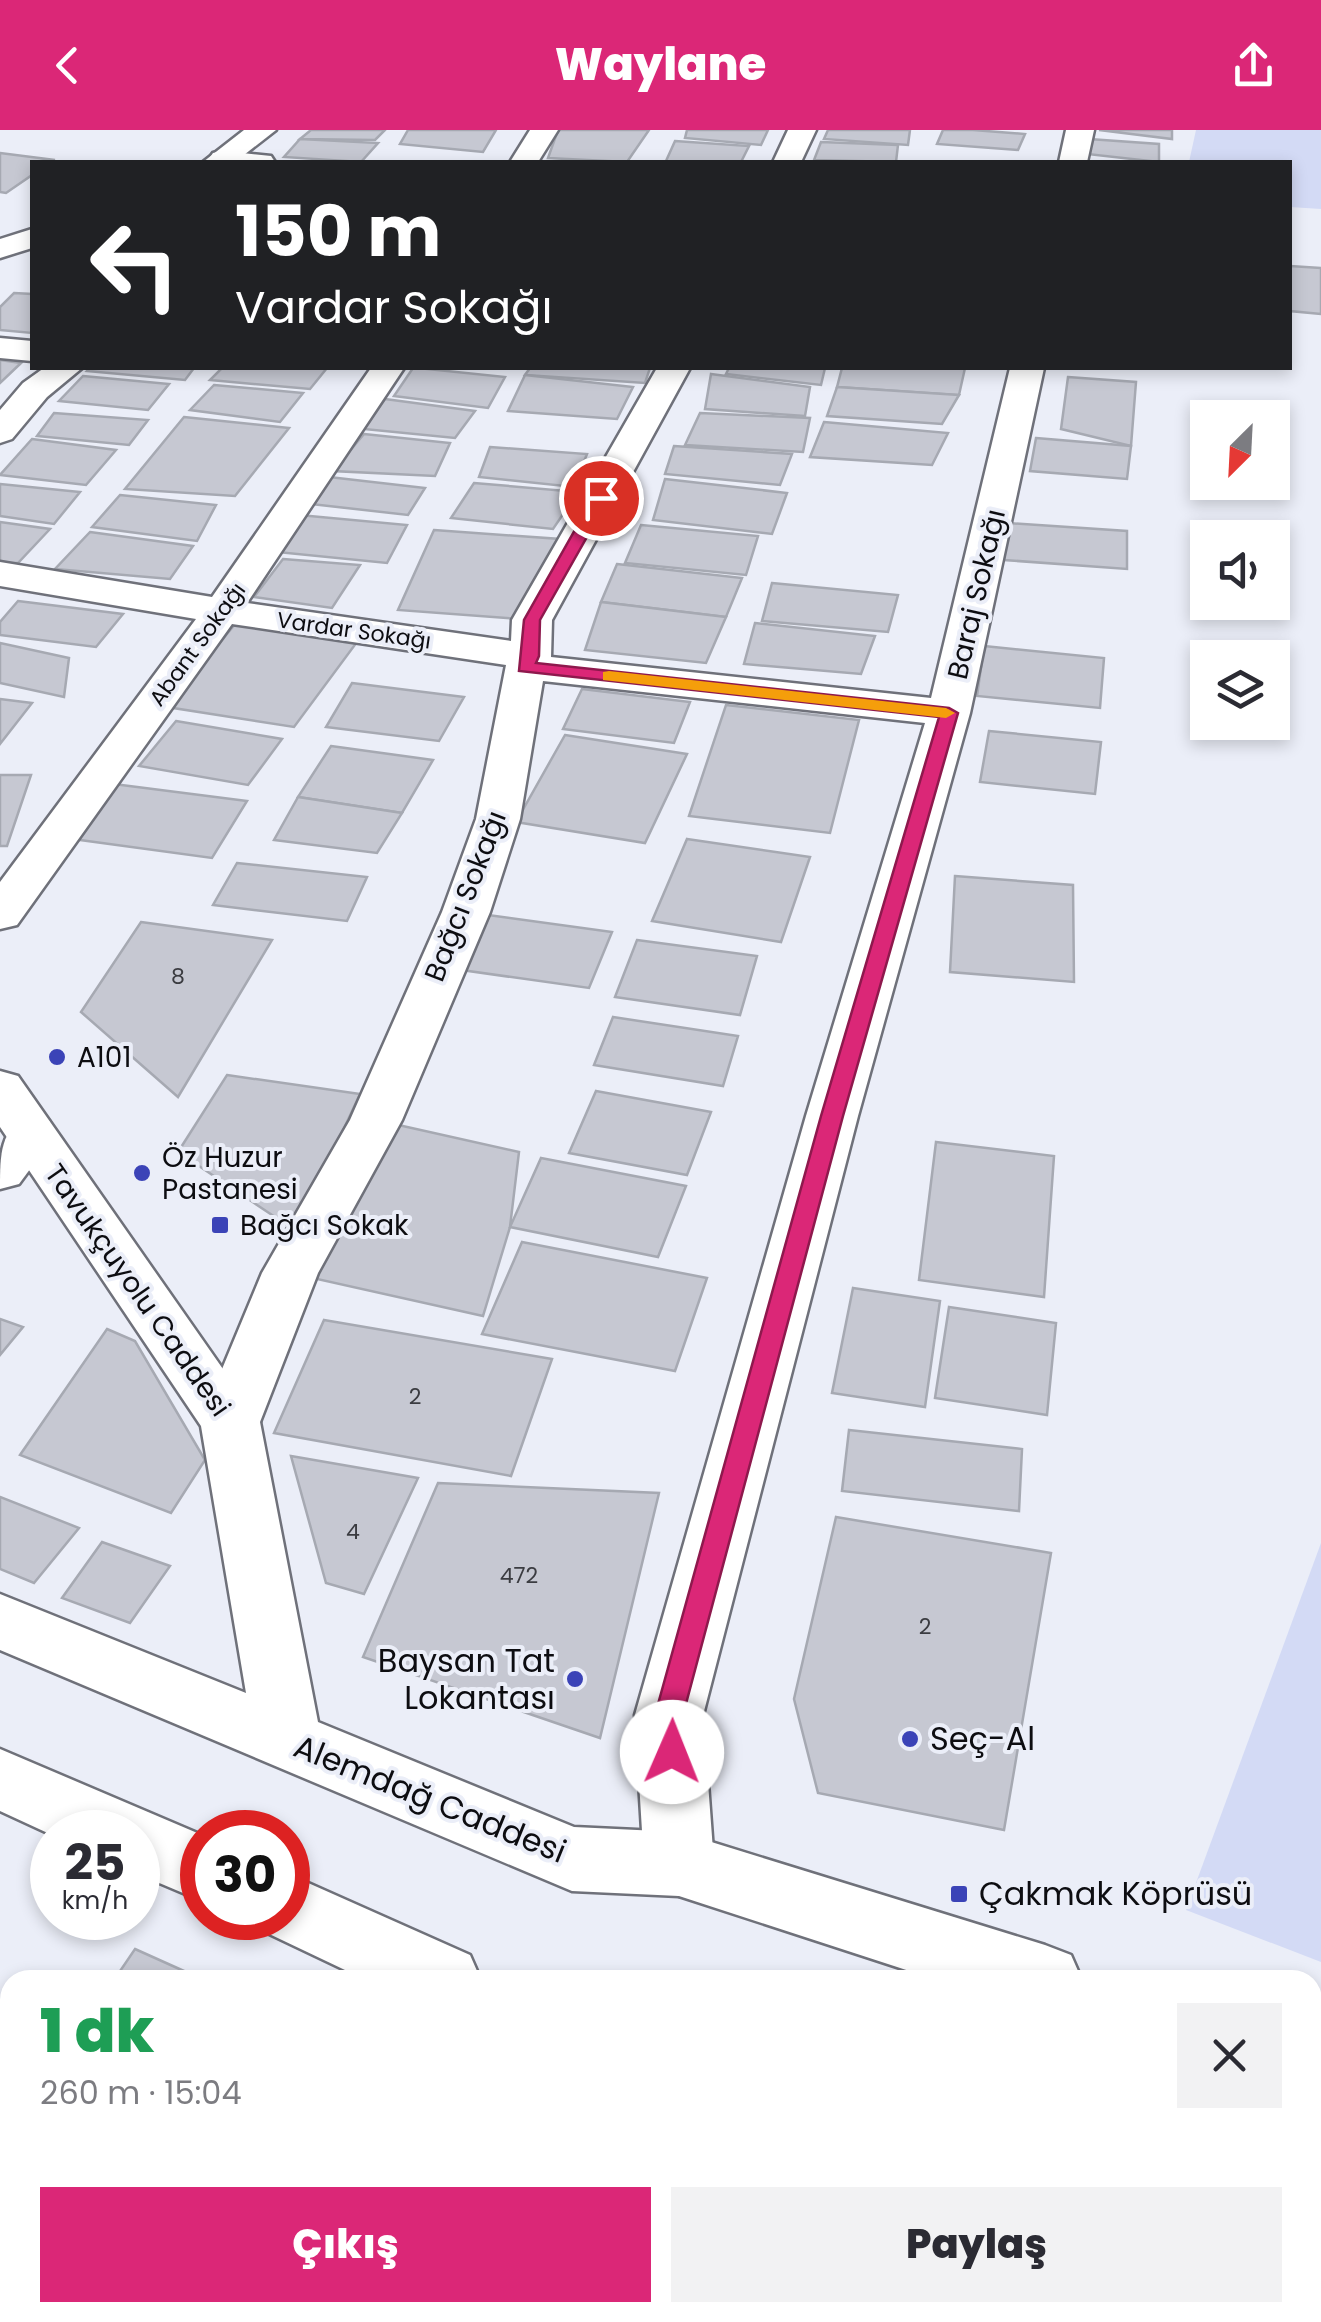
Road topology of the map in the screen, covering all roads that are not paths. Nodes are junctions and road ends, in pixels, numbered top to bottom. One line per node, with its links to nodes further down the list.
1 (262, 130): 5 (street)
2 (544, 130): 6 (street)
3 (802, 130): 7 (street)
4 (1080, 130): 8 (street)
5 (224, 160)
6 (525, 160)
7 (788, 160)
8 (1073, 160)
9 (30, 239): 10 (street)
10 (0, 249)
11 (0, 348): 12 (street)
12 (30, 351)
13 (61, 370): 17 (street)
14 (385, 370): 19 (street, Abant Sokağı)
15 (673, 370): 20 (street, Bağcı Sokağı)
16 (1027, 370): 21 (street, Baraj Sokağı)
17 (0, 432)
18 (0, 574): 19 (street, Vardar Sokağı)
19 (222, 611): 20 (street, Vardar Sokağı); 22 (street, Abant Sokağı)
20 (528, 661): 21 (street, Vardar Sokağı); 24 (street, Bağcı Sokağı)
21 (949, 713): 29 (street, Baraj Sokağı)
22 (0, 915)
23 (10, 1131): 24 (street, Tavukçuyolu Caddesi)
24 (230, 1422): 26 (street, Tavukçuyolu Caddesi)
25 (0, 1621): 26 (street, Alemdağ Caddesi)
26 (288, 1741): 29 (street, Alemdağ Caddesi)
27 (0, 1779): 28 (street)
28 (71, 1810)
29 (679, 1864): 32 (street, Alemdağ Caddesi)
30 (310, 1918): 31 (street)
31 (416, 1970)
32 (1014, 1970)

